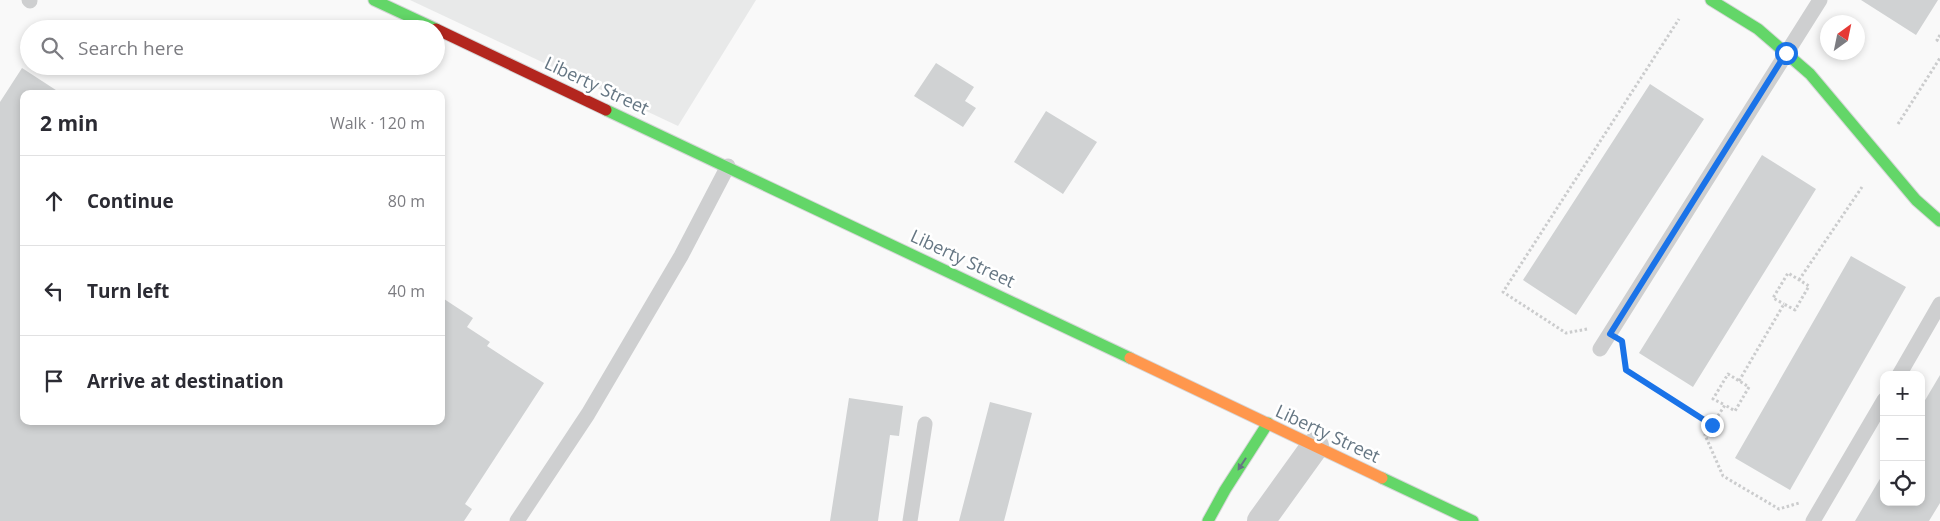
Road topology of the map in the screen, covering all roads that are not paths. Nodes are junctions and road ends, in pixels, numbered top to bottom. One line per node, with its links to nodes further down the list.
1 (374, 0): 4 (street, Liberty Street)
2 (1711, 0): 6 (street)
3 (1820, 0): 6 (lane)
4 (417, 20)
5 (445, 33): 7 (street, Liberty Street)
6 (1786, 53): 8 (street); 10 (lane)
7 (728, 166): 13 (street, Liberty Street); 16 (lane)
8 (1940, 221)
9 (1940, 304): 11 (lane)
10 (1600, 349)
11 (1901, 371)
12 (1880, 407): 21 (lane)
13 (1268, 423): 15 (street, Liberty Street); 18 (street, one-way to 18)
14 (925, 424): 17 (lane)
15 (1315, 446): 19 (street); 20 (street, Liberty Street)
16 (517, 521)
17 (910, 521)
18 (1208, 521)
19 (1261, 521)
20 (1473, 521)
21 (1814, 521)

